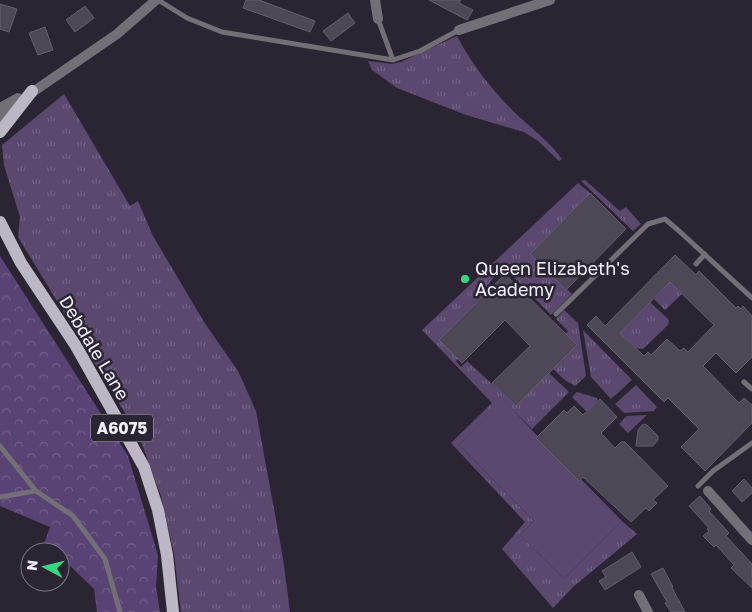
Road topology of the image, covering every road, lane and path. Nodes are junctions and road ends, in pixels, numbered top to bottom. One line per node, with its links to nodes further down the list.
1 (157, 0): 6 (lane); 7 (street)
2 (375, 0): 4 (street)
3 (550, 0): 5 (street)
4 (378, 20): 6 (lane)
5 (459, 30): 6 (lane)
6 (393, 60)
7 (32, 91): 8 (street); 9 (street); 10 (main road)
8 (0, 108)
9 (0, 119)
10 (0, 132)
11 (0, 222): 26 (main road, Debdale Lane / A6075)
12 (705, 254): 13 (lane); 14 (lane); 15 (lane)
13 (696, 264)
14 (752, 298)
15 (556, 314)
16 (744, 382): 17 (lane)
17 (752, 389)
18 (752, 443): 20 (lane)
19 (0, 446): 21 (lane)
20 (702, 487): 23 (street)
21 (36, 492): 22 (lane); 25 (lane)
22 (0, 497)
23 (752, 540)
24 (639, 595): 27 (street)
25 (120, 612)
26 (173, 612)
27 (648, 612)

